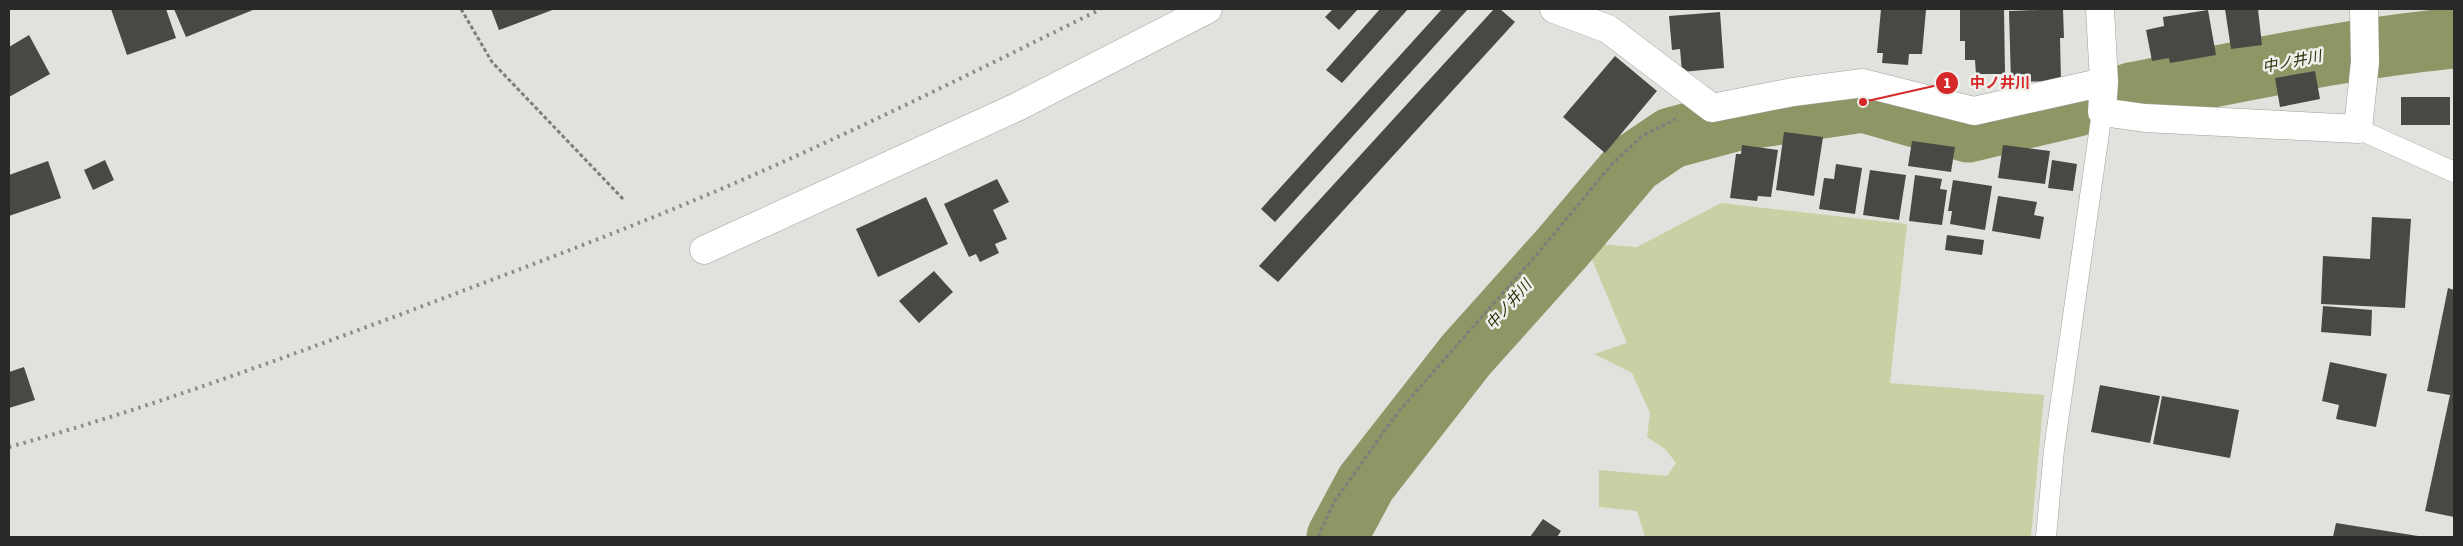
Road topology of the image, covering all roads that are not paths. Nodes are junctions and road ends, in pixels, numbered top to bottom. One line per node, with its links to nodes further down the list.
1 (1208, 9): 9 (street)
2 (1554, 9): 5 (street)
3 (2100, 9): 5 (street)
4 (2364, 9): 7 (street)
5 (2104, 82): 6 (street)
6 (2102, 112): 7 (street); 10 (lane)
7 (2358, 129): 8 (lane)
8 (2454, 172)
9 (704, 250)
10 (2046, 537)

